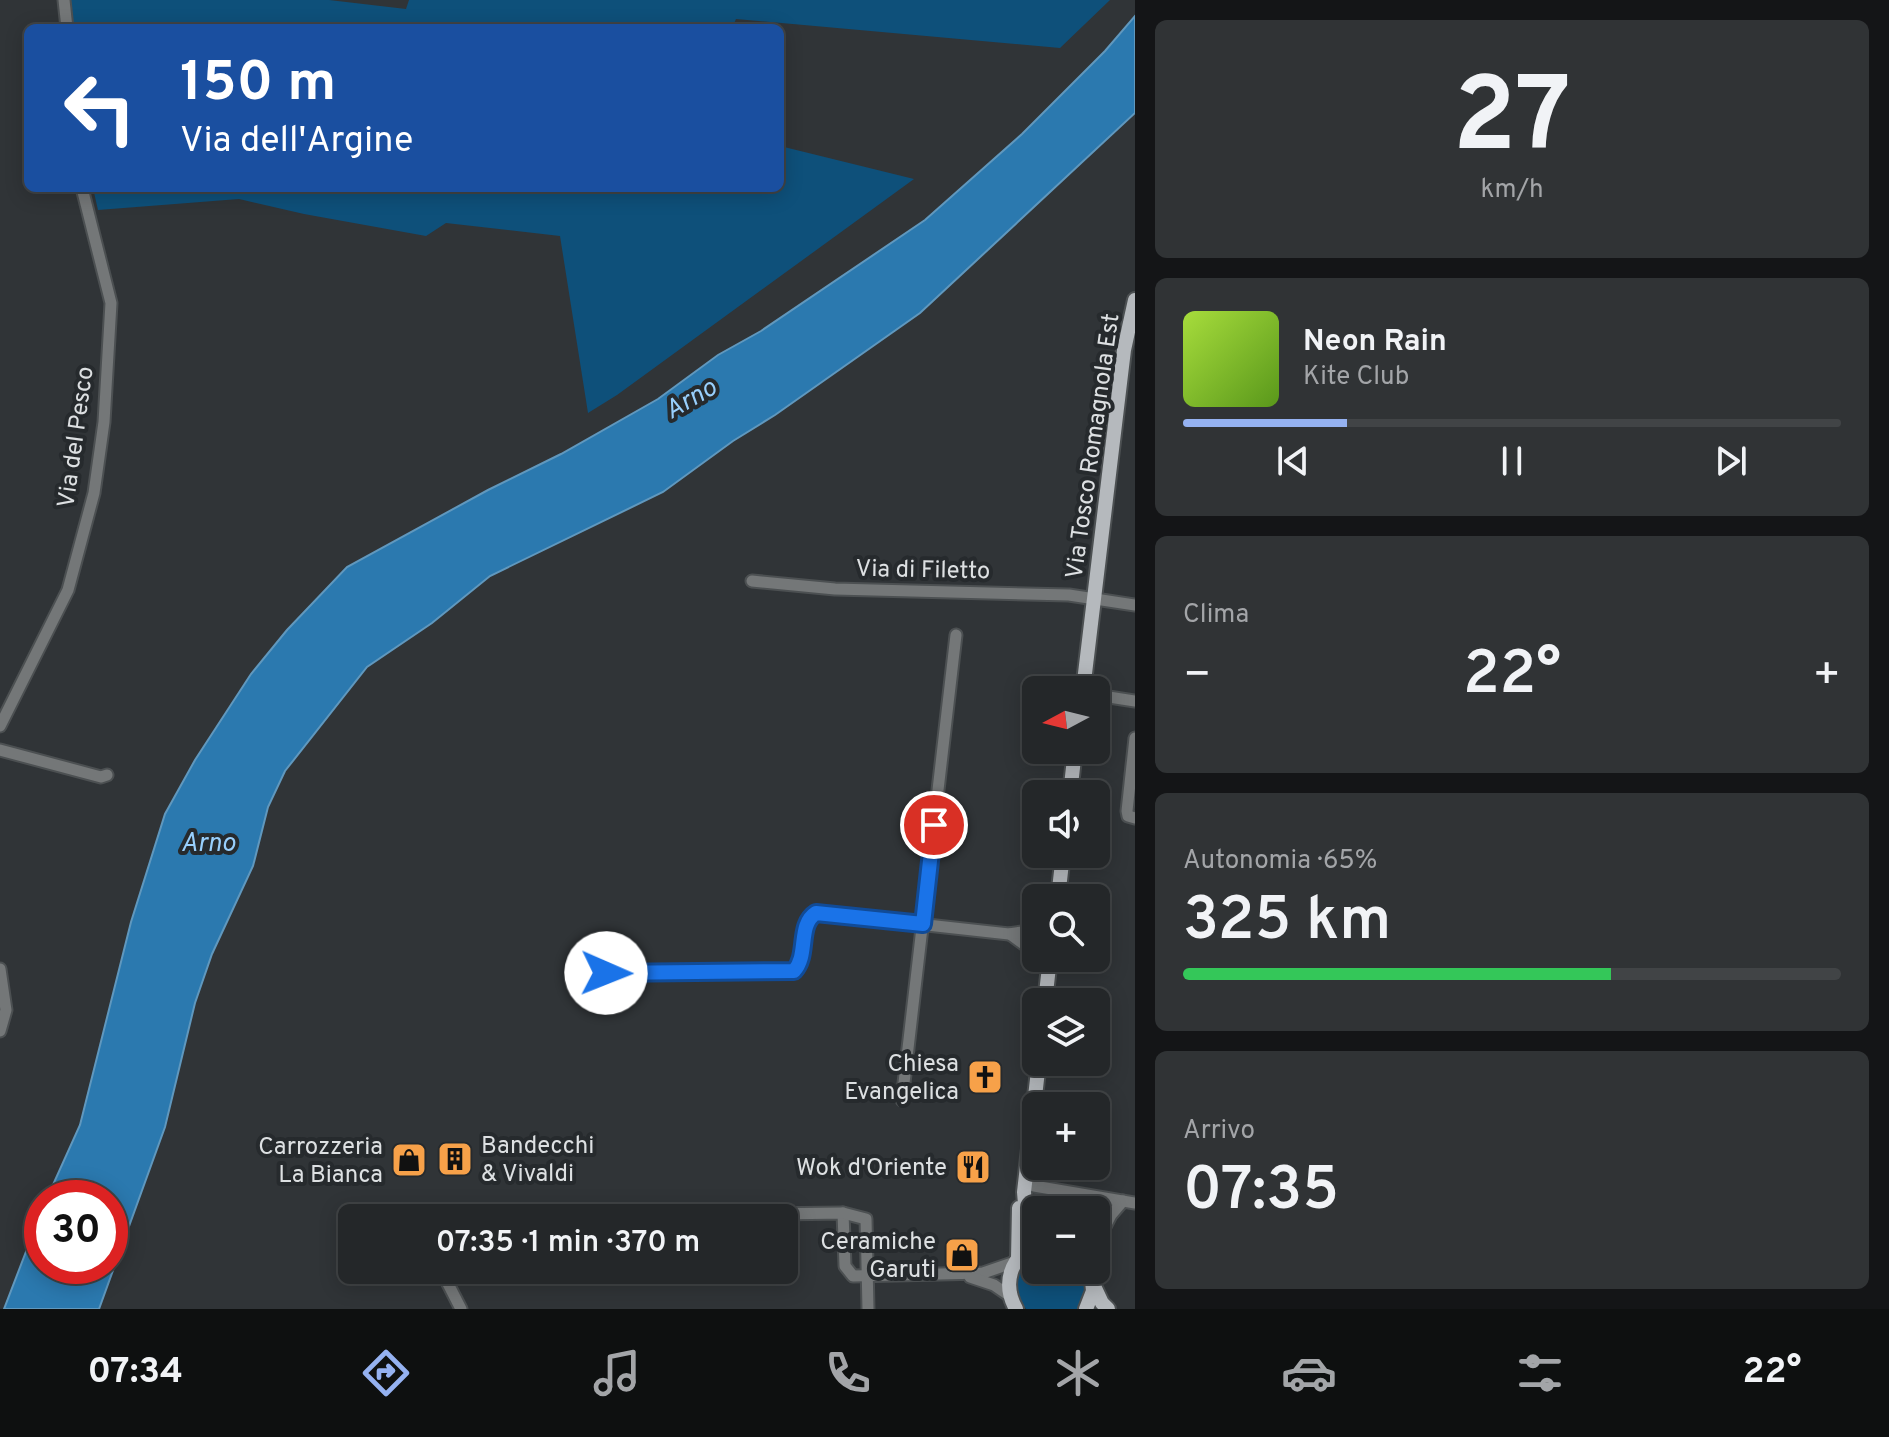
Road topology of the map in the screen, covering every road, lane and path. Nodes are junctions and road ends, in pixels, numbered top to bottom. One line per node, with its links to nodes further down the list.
1 (64, 0): 2 (street)
2 (67, 24)
3 (83, 192): 12 (street, Via del Pesco)
4 (1135, 300): 6 (main road, Via Tosco Romagnola Est)
5 (752, 581): 6 (street, Via di Filetto)
6 (1094, 599): 7 (street, Via di Filetto); 9 (main road, Via Tosco Romagnola Est)
7 (1135, 605)
8 (956, 635): 17 (street)
9 (1085, 676)
10 (1110, 697): 11 (street)
11 (1135, 701)
12 (0, 726)
13 (1135, 738): 16 (street)
14 (0, 750): 15 (street)
15 (107, 775)
16 (1135, 818)
17 (923, 924): 19 (street); 20 (street); 29 (street)
18 (1022, 932): 19 (street)
19 (1009, 934): 21 (street)
20 (594, 942)
21 (1022, 942)
22 (0, 969): 27 (street)
23 (1045, 972): 25 (street)
24 (1048, 972): 25 (main road)
25 (1047, 985): 26 (main road)
26 (1047, 988)
27 (0, 1031)
28 (1038, 1076): 30 (main road)
29 (902, 1100)
30 (1029, 1189): 31 (main road); 32 (street); 37 (main road)
31 (1028, 1196)
32 (1129, 1202): 35 (street)
33 (843, 1213): 34 (street); 39 (street); 39 (street)
34 (798, 1214)
35 (1111, 1215)
36 (1022, 1256): 37 (main road)
37 (1016, 1260): 38 (street); 43 (main road)
38 (958, 1275): 39 (street); 43 (street)
39 (867, 1276): 45 (street)
40 (448, 1284): 44 (street)
41 (1092, 1284): 46 (main road)
42 (1095, 1284): 47 (main road)
43 (1012, 1303)
44 (461, 1309)
45 (868, 1309)
46 (1086, 1309)
47 (1108, 1309)

